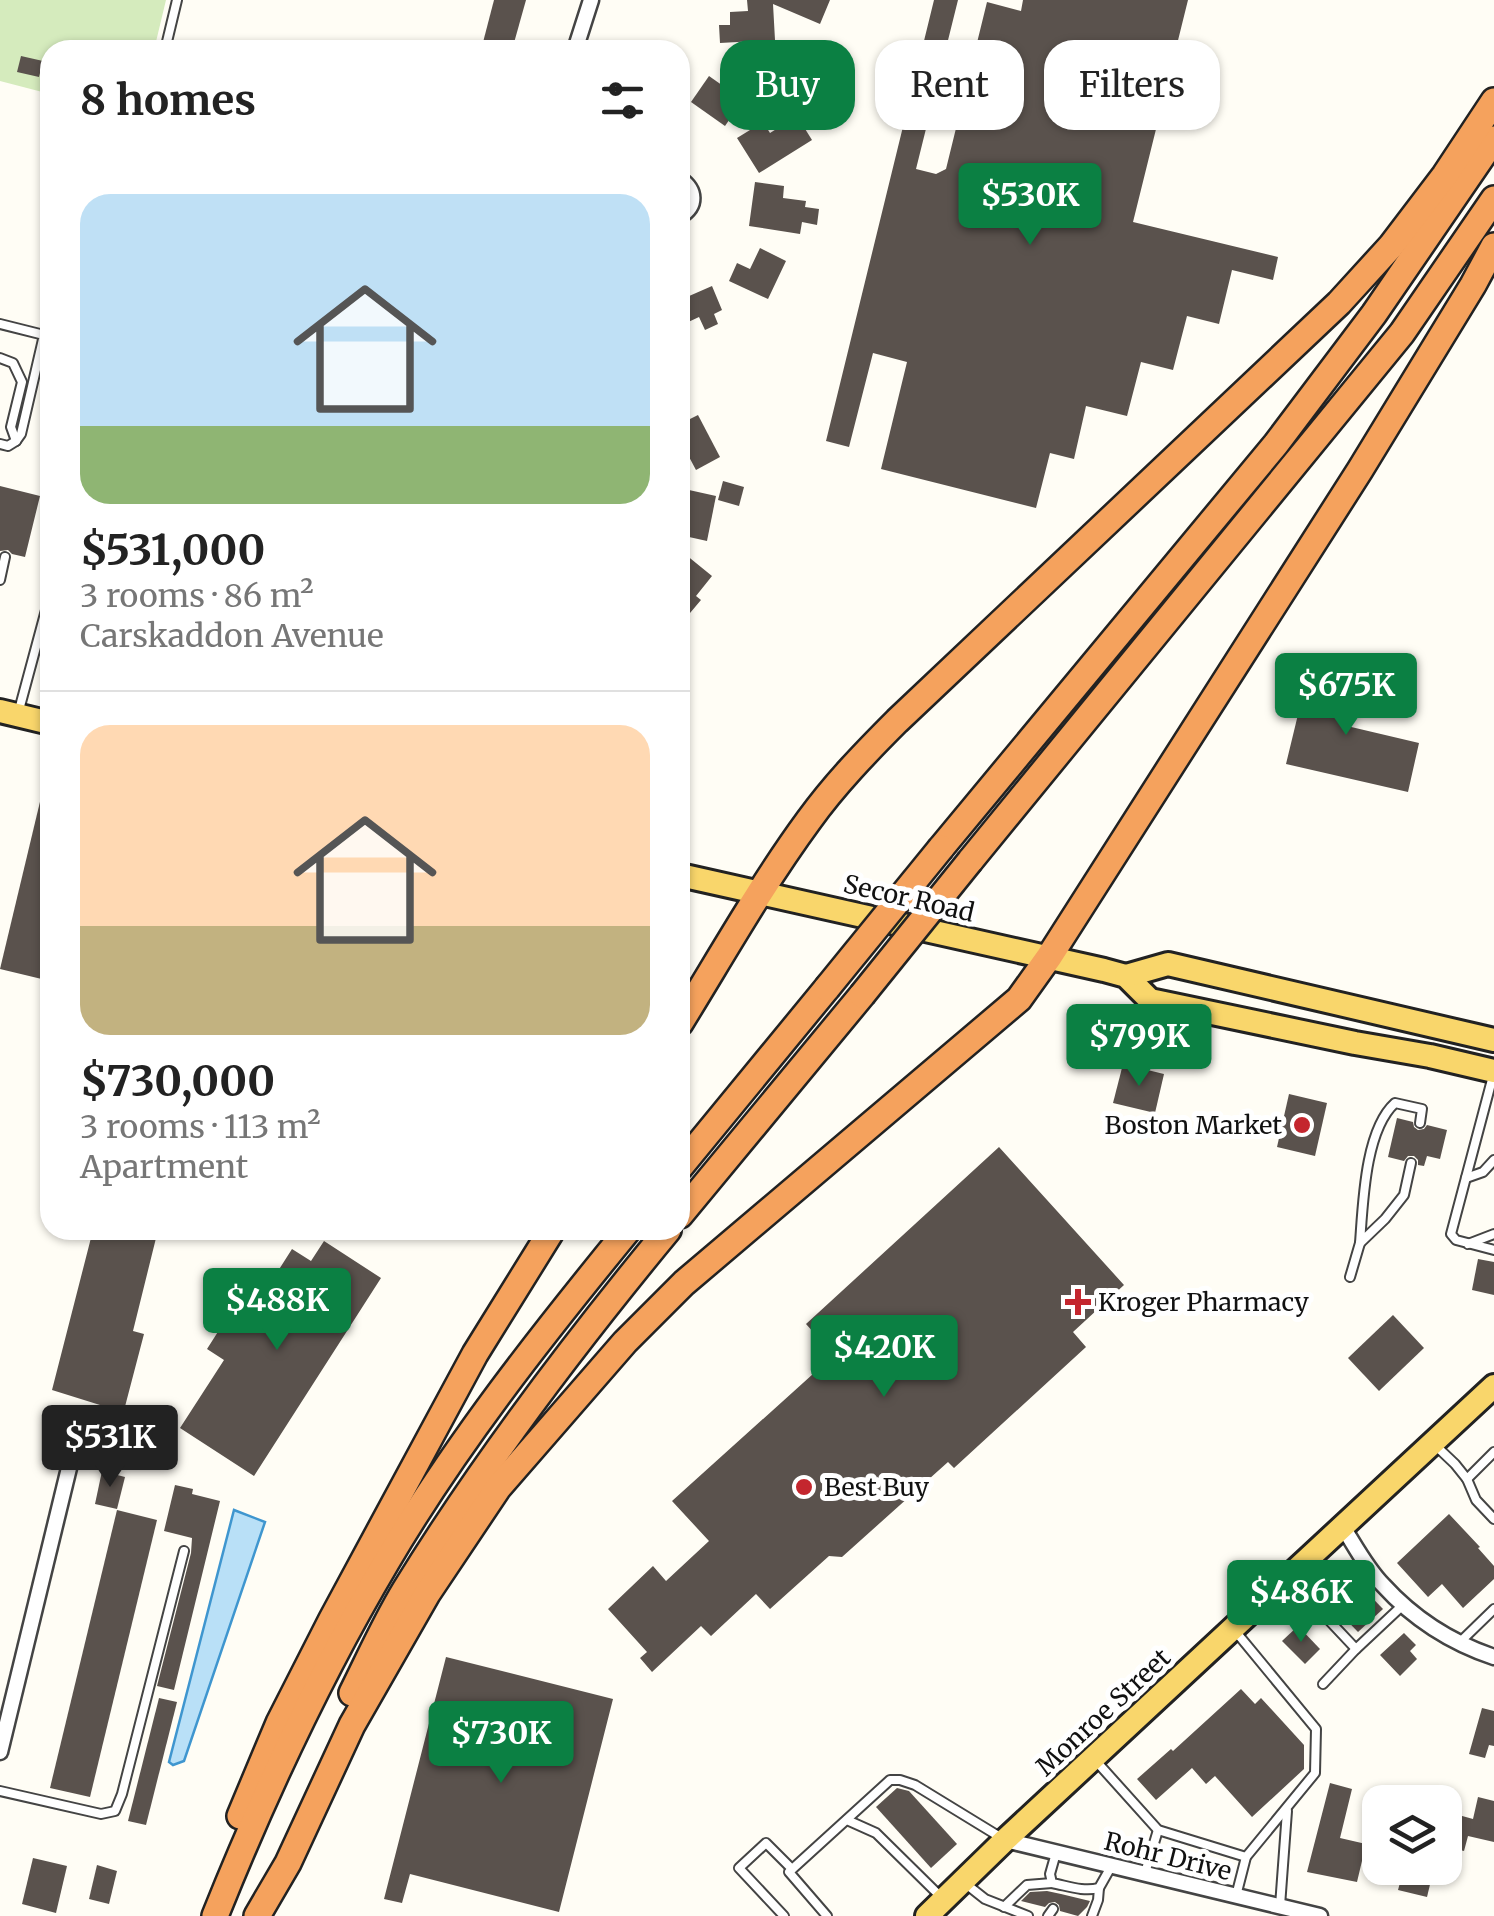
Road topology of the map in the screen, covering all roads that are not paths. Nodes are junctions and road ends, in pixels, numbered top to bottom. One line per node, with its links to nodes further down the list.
1 (177, 0): 3 (lane)
2 (591, 0): 4 (street)
3 (167, 40)
4 (578, 40)
5 (1494, 101): 21 (highway)
6 (1494, 139): 30 (highway, bridge)
7 (1494, 198): 36 (highway, bridge)
8 (1494, 246): 22 (highway)
9 (0, 324): 10 (lane)
10 (40, 334)
11 (40, 352): 13 (lane)
12 (0, 358): 13 (lane)
13 (16, 441): 14 (lane)
14 (0, 444)
15 (5, 558): 16 (lane)
16 (0, 580)
17 (40, 624): 18 (lane)
18 (9, 713): 19 (main road)
19 (40, 720)
20 (690, 877): 21 (main road, Secor Road)
21 (760, 893): 22 (main road, Secor Road); 24 (highway)
22 (1049, 958): 23 (main road, Secor Road); 84 (highway)
23 (1126, 976): 25 (main road, Secor Road); 26 (main road, Secor Road)
24 (690, 1006)
25 (1494, 1038)
26 (1494, 1071): 28 (lane)
27 (1420, 1124): 41 (lane)
28 (1480, 1124): 29 (lane); 35 (lane)
29 (1494, 1127)
30 (690, 1155)
31 (1494, 1160): 33 (lane)
32 (1412, 1163): 41 (lane)
33 (1484, 1172): 34 (lane); 35 (lane)
34 (1494, 1175)
35 (1466, 1178): 42 (lane)
36 (690, 1203)
37 (1494, 1234): 42 (lane)
38 (546, 1240): 82 (highway)
39 (620, 1240): 83 (highway)
40 (660, 1240): 84 (highway)
41 (1360, 1242): 44 (lane)
42 (1468, 1244): 43 (lane)
43 (1494, 1250)
44 (1350, 1277)
45 (1494, 1386): 46 (main road, Monroe Street)
46 (1434, 1443): 49 (lane); 51 (main road, Monroe Street)
47 (1494, 1452): 49 (lane)
48 (69, 1468): 62 (street)
49 (1466, 1480): 50 (lane)
50 (1494, 1519)
51 (1342, 1527): 53 (main road, Monroe Street); 54 (street)
52 (184, 1551): 65 (lane)
53 (1288, 1577): 56 (main road, Monroe Street); 58 (lane)
54 (1404, 1604): 57 (street); 58 (lane)
55 (1494, 1609): 57 (lane)
56 (1233, 1628): 64 (main road, Monroe Street); 66 (lane)
57 (1458, 1643): 59 (street)
58 (1356, 1649): 61 (lane)
59 (1494, 1658)
60 (0, 1682): 62 (street)
61 (1323, 1684)
62 (16, 1686): 63 (street)
63 (0, 1752)
64 (1093, 1758): 68 (lane); 69 (main road, Monroe Street)
65 (0, 1791)
66 (1287, 1808): 71 (lane); 79 (lane)
67 (847, 1820): 69 (lane); 73 (lane); 81 (lane)
68 (1158, 1830): 71 (lane); 74 (lane)
69 (1005, 1840): 70 (street, Rohr Drive); 75 (main road, Monroe Street)
70 (1056, 1852): 72 (street, Rohr Drive); 76 (lane)
71 (1246, 1857): 78 (lane)
72 (1112, 1866): 74 (street, Rohr Drive); 77 (lane)
73 (792, 1869): 85 (lane); 86 (lane)
74 (1145, 1873): 78 (street, Rohr Drive)
75 (963, 1881): 80 (lane); 81 (main road, Monroe Street)
76 (1052, 1882): 77 (lane); 80 (lane)
77 (1099, 1888): 88 (lane)
78 (1243, 1897): 79 (street, Rohr Drive); 89 (street)
79 (1280, 1906): 90 (street, Rohr Drive)
80 (1004, 1907): 87 (lane)
81 (938, 1910)
82 (203, 1916)
83 (215, 1916)
84 (254, 1916)
85 (784, 1916)
86 (828, 1916)
87 (1028, 1916)
88 (1092, 1916)
89 (1246, 1916)
90 (1320, 1916)

